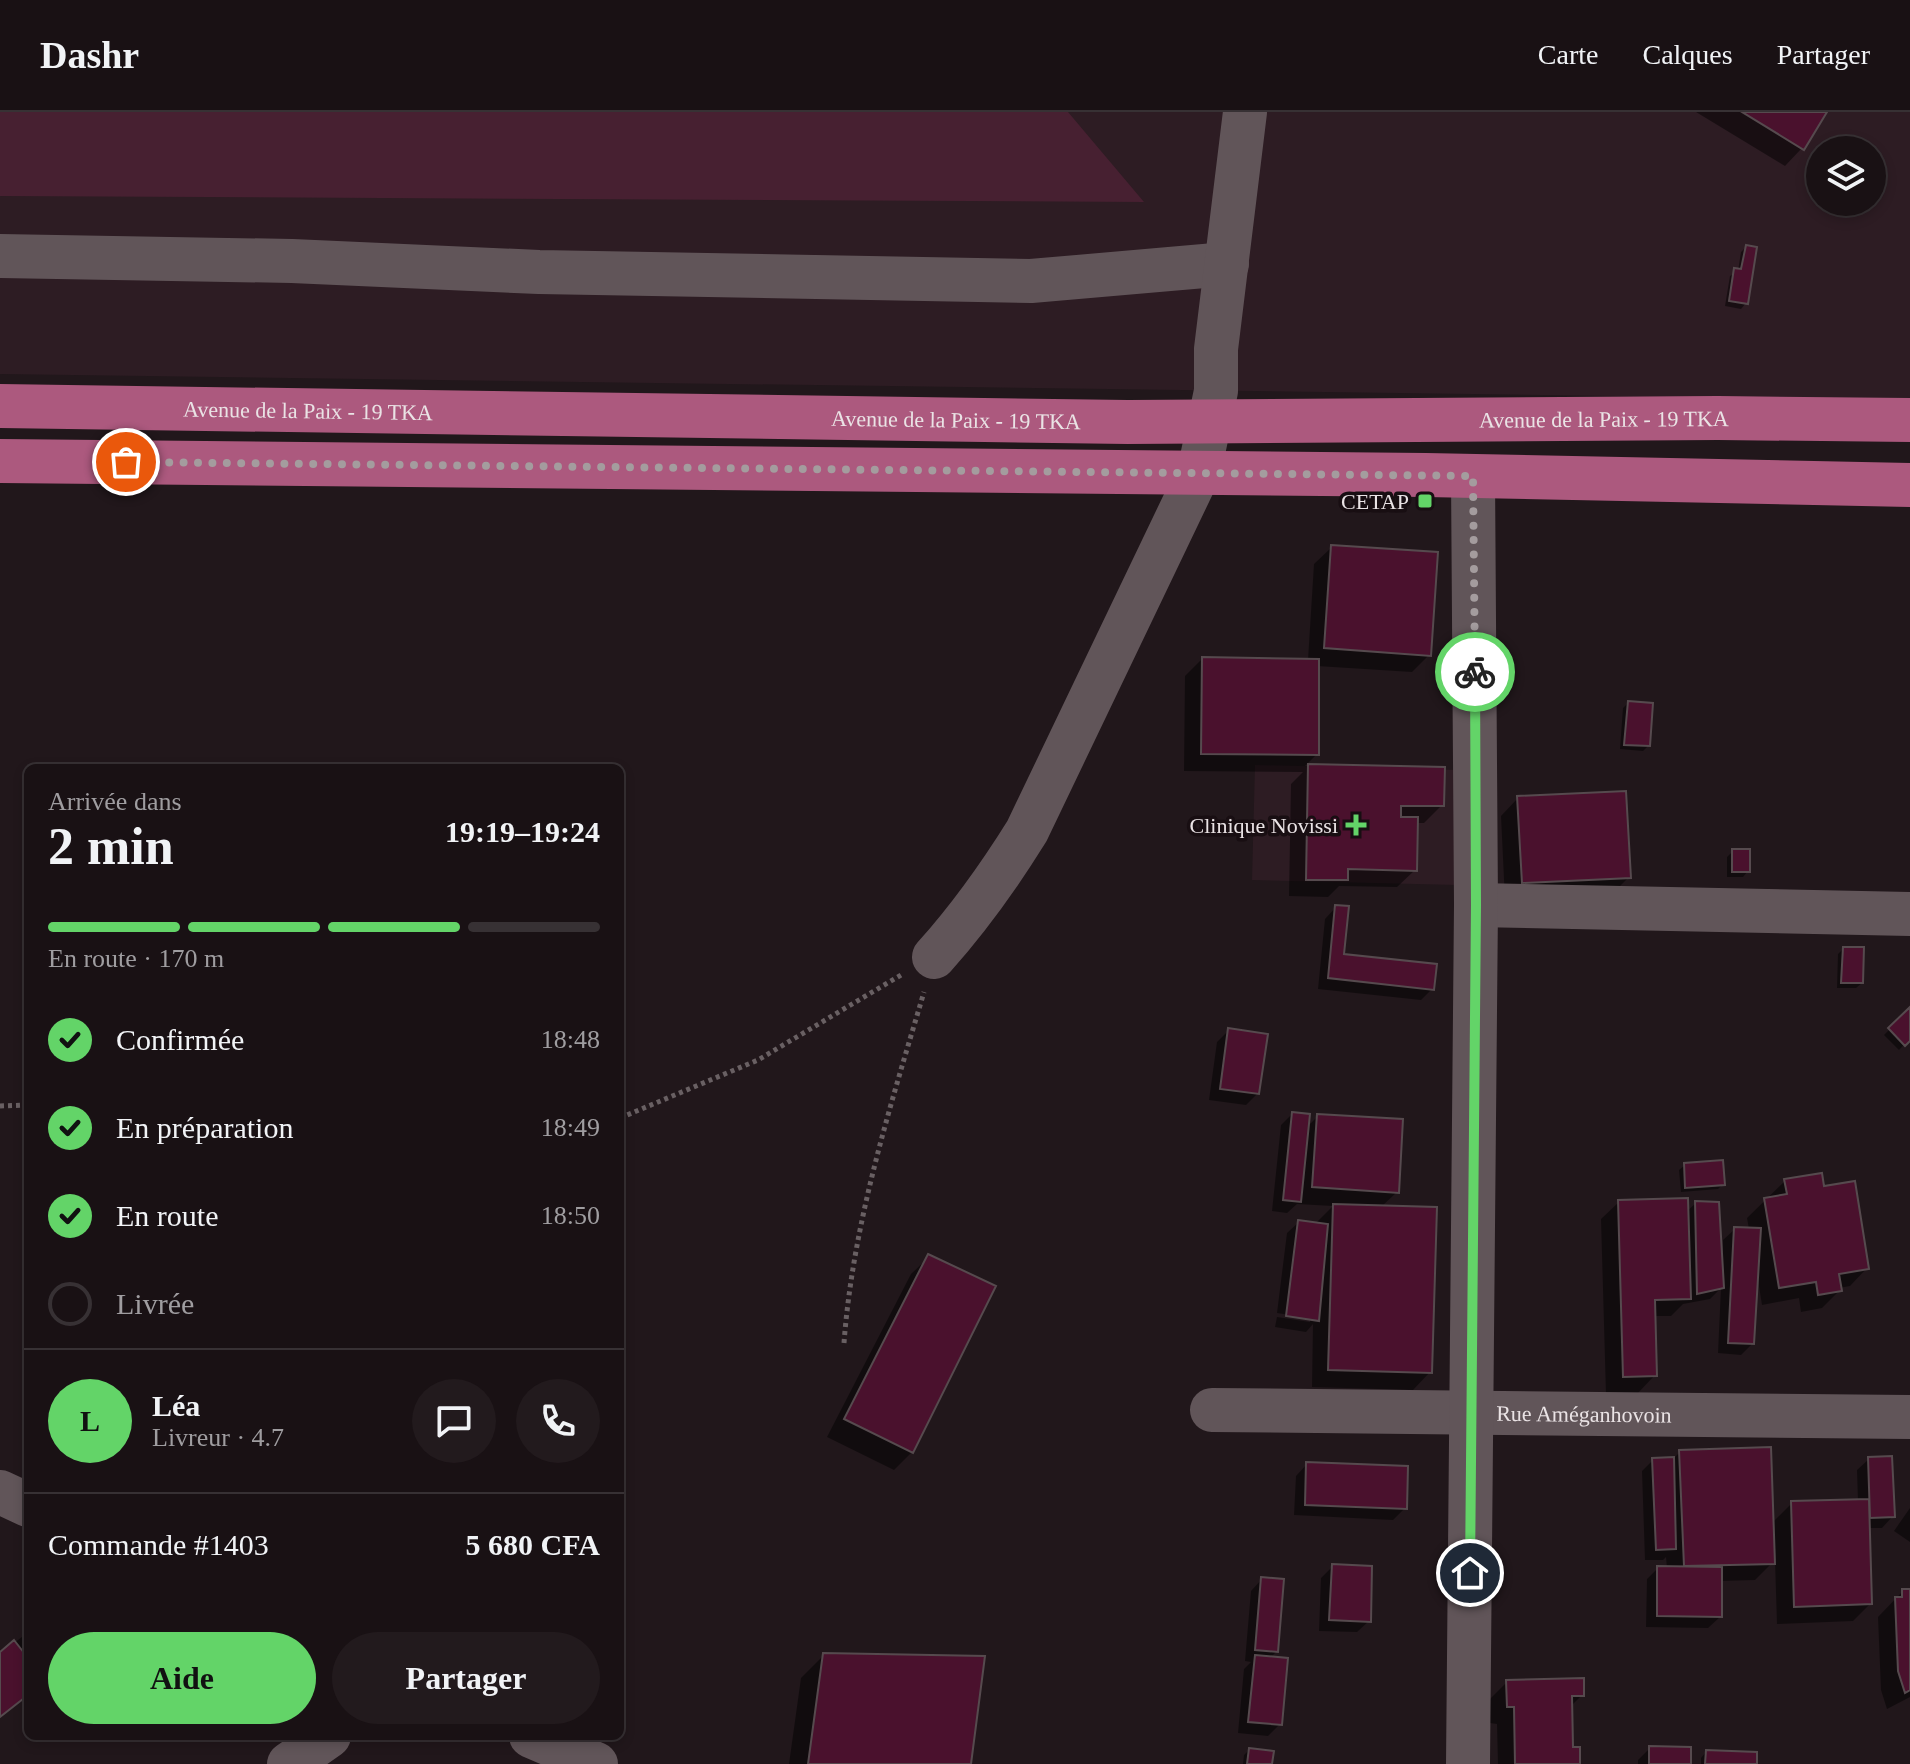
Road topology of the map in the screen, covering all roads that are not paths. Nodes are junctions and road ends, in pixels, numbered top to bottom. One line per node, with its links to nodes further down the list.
1 (1219, 112): 4 (street)
2 (1245, 112): 4 (street)
3 (0, 256): 4 (street)
4 (1215, 266): 8 (street)
5 (0, 406): 8 (main road, Avenue de la Paix - 19 TKA)
6 (1718, 418): 7 (main road, Avenue de la Paix - 19 TKA); 8 (main road, Avenue de la Paix - 19 TKA); 12 (main road)
7 (1910, 420)
8 (1210, 421): 10 (street)
9 (0, 461): 10 (main road)
10 (1199, 472): 11 (main road); 16 (street)
11 (1473, 476): 12 (main road); 14 (street)
12 (1718, 481): 13 (main road)
13 (1910, 485)
14 (1476, 905): 15 (street); 18 (street)
15 (1910, 914)
16 (934, 957)
17 (1212, 1410): 18 (street, Rue Améganhovoin)
18 (1471, 1413): 19 (street, Rue Améganhovoin); 26 (street)
19 (1910, 1417)
20 (0, 1492): 21 (street)
21 (24, 1503)
22 (323, 1740): 24 (street)
23 (540, 1740): 25 (street)
24 (289, 1764)
25 (596, 1764)
26 (1468, 1764)

